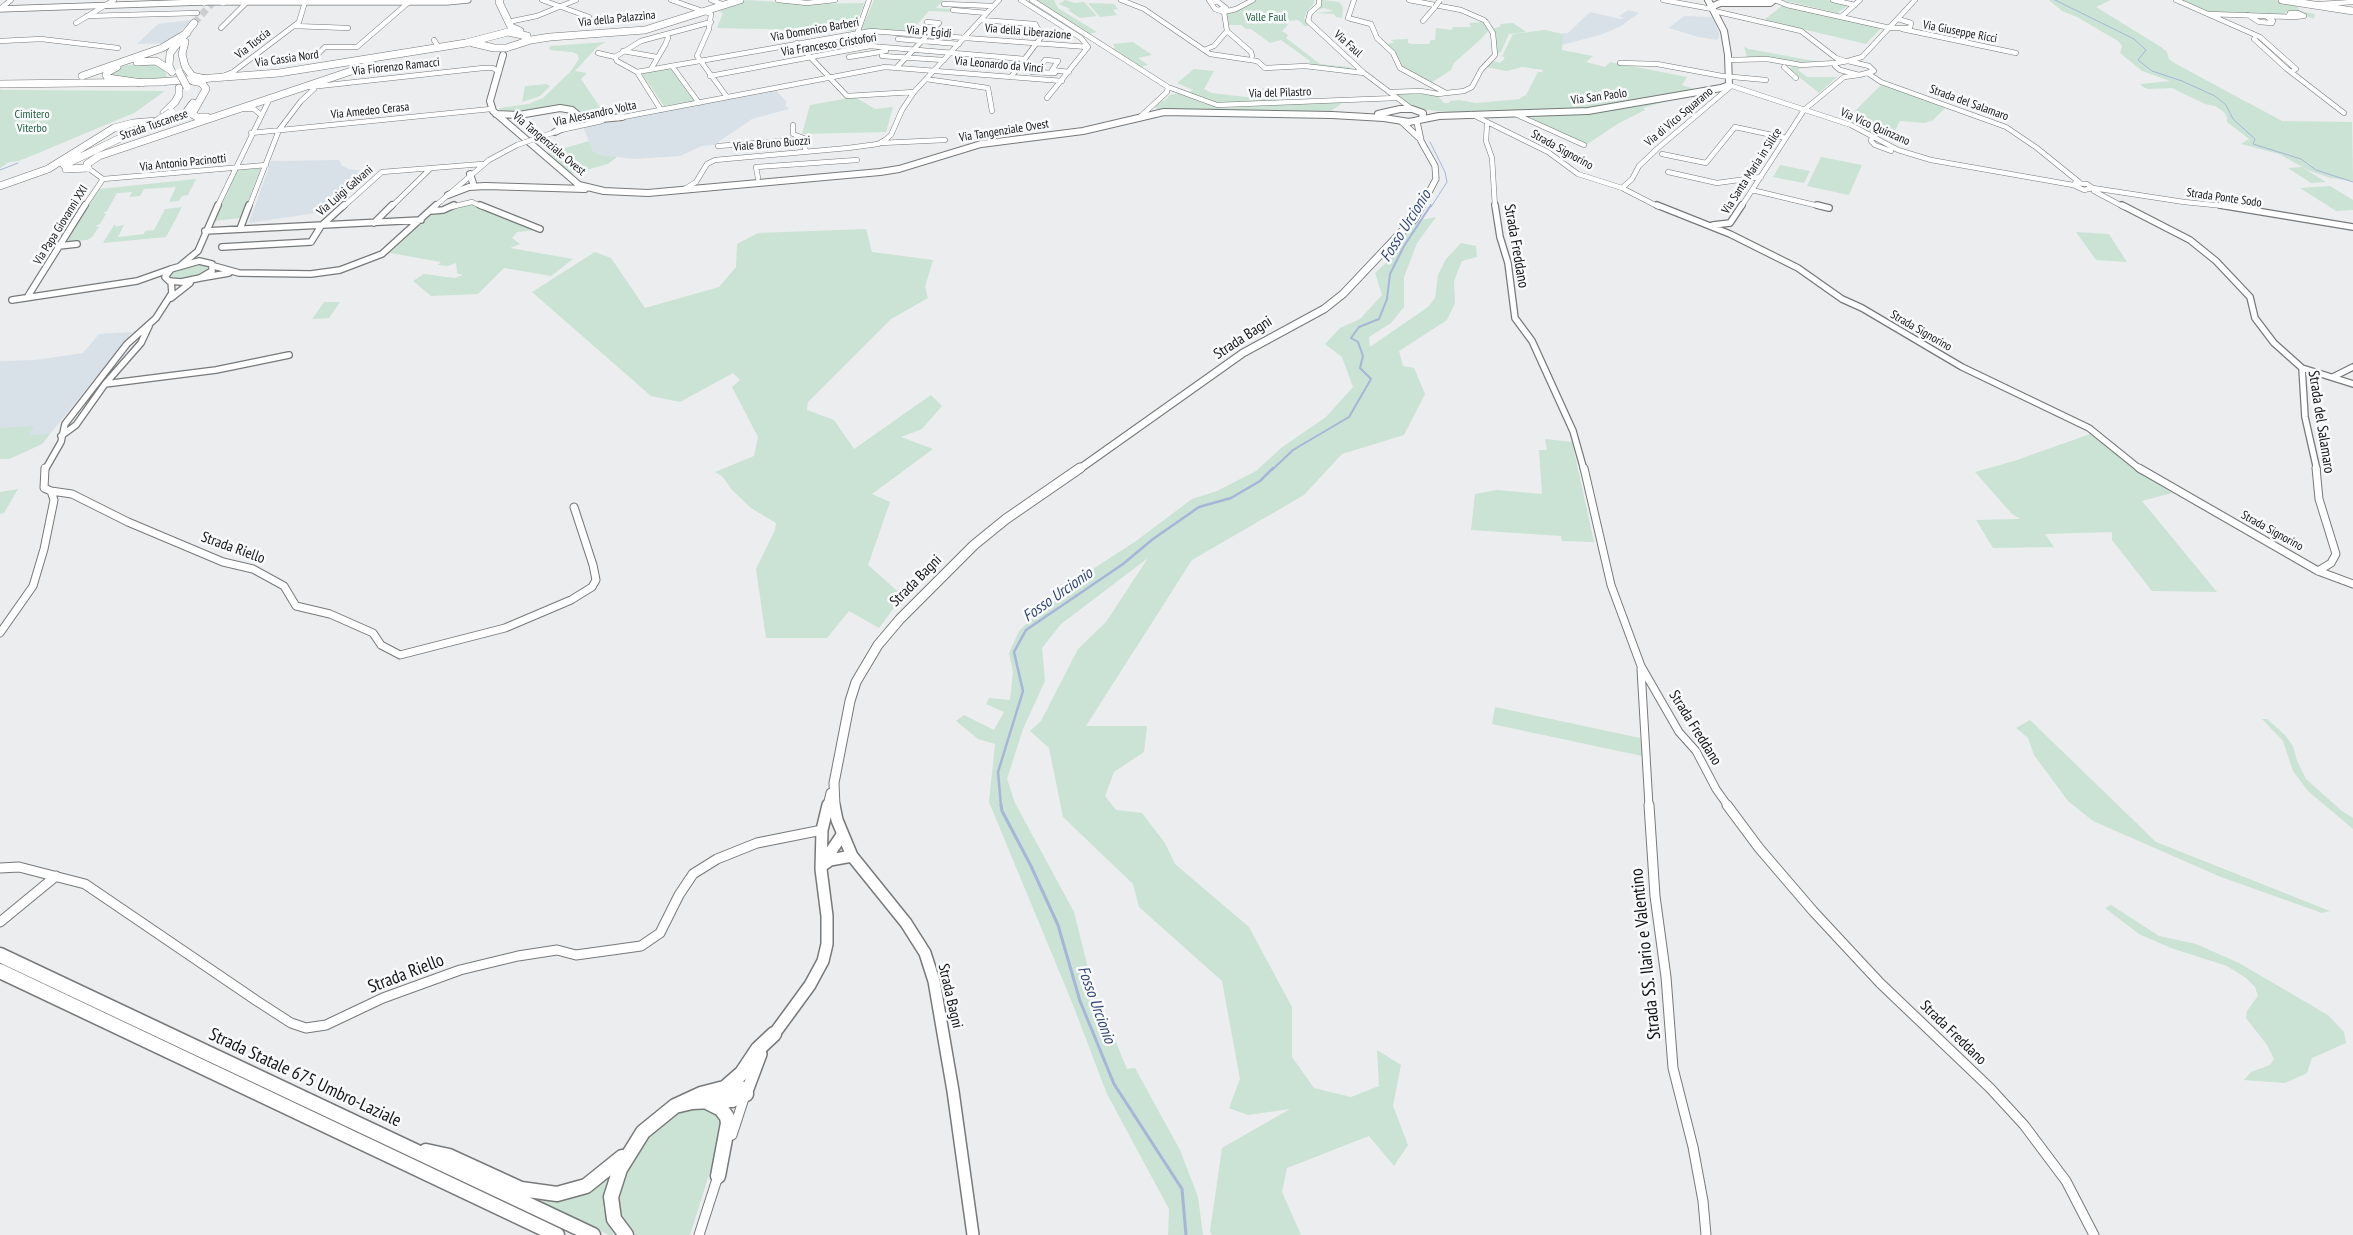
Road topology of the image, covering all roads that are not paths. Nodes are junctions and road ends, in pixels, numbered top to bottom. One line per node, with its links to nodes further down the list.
1 (11, 0): 47 (street)
2 (114, 0): 41 (street)
3 (468, 0): 32 (street)
4 (542, 0): 46 (street)
5 (576, 0): 46 (street)
6 (671, 0): 52 (street)
7 (711, 0): 43 (street)
8 (740, 0): 43 (main road, Via della Palazzina)
9 (778, 0): 10 (street)
10 (835, 0)
11 (869, 0): 74 (street)
12 (999, 0): 45 (street)
13 (1021, 0): 94 (street)
14 (1032, 0): 162 (street, Via del Pilastro)
15 (1124, 0): 100 (street)
16 (1253, 0): 50 (street)
17 (1319, 0): 141 (street, Via Faul)
18 (1354, 0): 168 (street)
19 (1409, 0): 168 (street)
20 (1440, 0): 64 (street, bridge)
21 (1664, 0): 35 (street)
22 (1709, 0): 39 (main road); 48 (main road, Via di Vico Squarano)
23 (1833, 0): 44 (street)
24 (1860, 0): 44 (street)
25 (1915, 0): 62 (street)
26 (2176, 0): 55 (street)
27 (2282, 0): 40 (main road)
28 (206, 1): 29 (street); 41 (street)
29 (224, 1): 30 (street)
30 (248, 1): 31 (street); 70 (street)
31 (295, 1): 37 (street)
32 (409, 1): 37 (street); 107 (street)
33 (498, 1): 65 (main road)
34 (1210, 1): 50 (street); 50 (street)
35 (1670, 1): 48 (street)
36 (1773, 1): 39 (main road); 61 (street, Via Giuseppe Ricci)
37 (305, 2): 69 (street, Via Tuscia)
38 (2353, 2): 40 (street)
39 (1720, 3): 48 (main road)
40 (2300, 3): 51 (main road)
41 (107, 4): 47 (street); 57 (street)
42 (944, 4): 45 (street)
43 (725, 5): 52 (main road, Via della Palazzina)
44 (1855, 5): 61 (street)
45 (993, 6): 53 (street)
46 (559, 7): 60 (street); 65 (street)
47 (0, 9)
48 (1712, 9): 122 (main road, Via di Vico Squarano); 125 (street)
49 (953, 10): 53 (street)
50 (1225, 10): 75 (street)
51 (2353, 11)
52 (704, 12): 66 (street); 81 (main road, Via della Palazzina)
53 (987, 13): 63 (street)
54 (198, 14): 57 (street)
55 (2205, 14): 56 (street); 186 (street)
56 (2248, 15): 58 (street); 58 (street)
57 (87, 16): 68 (street)
58 (2266, 16): 59 (street)
59 (2294, 16)
60 (590, 17)
61 (1841, 17): 72 (street, Via Giuseppe Ricci)
62 (1898, 19): 72 (street); 73 (street)
63 (981, 20): 82 (street); 90 (street)
64 (1423, 21)
65 (508, 22): 78 (main road); 81 (main road)
66 (711, 22): 79 (street); 118 (street)
67 (927, 22): 80 (street)
68 (76, 23)
69 (293, 26): 71 (street, Via Tuscia); 142 (street, Via Tuscia)
70 (221, 28)
71 (348, 28)
72 (1890, 28): 73 (street, Via Giuseppe Ricci); 114 (street)
73 (1901, 29): 104 (street, Via Giuseppe Ricci)
74 (858, 31): 76 (street, Via Domenico Barberi); 91 (street, Via Domenico Barberi)
75 (1227, 31): 100 (street); 109 (street)
76 (906, 32): 80 (street, Via Domenico Barberi); 84 (street)
77 (187, 33): 87 (main road); 137 (main road); 145 (main road)
78 (499, 34): 88 (main road); 89 (main road)
79 (667, 34): 102 (street); 111 (street)
80 (929, 34): 82 (street, Via Domenico Barberi); 86 (street)
81 (550, 37): 89 (main road, Via della Palazzina)
82 (966, 37): 90 (street, Via della Liberazione); 92 (street)
83 (434, 40): 96 (street)
84 (898, 40): 86 (street, Via P. Egidi); 98 (street)
85 (0, 41): 95 (street)
86 (922, 41): 92 (street, Via P. Egidi); 99 (street)
87 (185, 42): 137 (main road); 159 (main road)
88 (484, 42): 96 (main road, Via Cassia Nord); 97 (main road, Via Cassia Nord)
89 (524, 42): 93 (main road, Via della Palazzina)
90 (1038, 42): 94 (street, Via della Liberazione); 117 (street)
91 (797, 43): 112 (street); 118 (street, Via Domenico Barberi)
92 (958, 44): 103 (street)
93 (512, 47): 97 (main road, Via della Palazzina); 105 (main road)
94 (1088, 47): 140 (street)
95 (118, 48)
96 (439, 48): 101 (main road, Via Cassia Nord)
97 (494, 48): 105 (main road)
98 (888, 49): 99 (street, Via Francesco Cristofori); 108 (street); 112 (street, Via Francesco Cristofori); 115 (street)
99 (914, 49): 103 (street, Via Francesco Cristofori); 113 (street)
100 (1204, 50): 141 (street)
101 (420, 51): 116 (main road, Via Cassia Nord); 131 (main road, Via Cassia Nord)
102 (623, 51): 110 (street); 111 (street)
103 (951, 52): 117 (street, Via Francesco Cristofori); 119 (street)
104 (2016, 52)
105 (503, 54): 138 (main road, Via Tangenziale Ovest)
106 (598, 54): 110 (street)
107 (317, 55)
108 (882, 56): 113 (street); 134 (street)
109 (1252, 56)
110 (615, 57): 139 (street)
111 (657, 57): 133 (street)
112 (809, 57): 146 (street, Via Francesco Cristofori); 149 (street)
113 (907, 57): 119 (street); 128 (street)
114 (1862, 57): 120 (street); 126 (street)
115 (849, 58)
116 (365, 59): 130 (main road, Via Cassia Nord); 131 (main road)
117 (1026, 59): 129 (street)
118 (699, 60): 127 (street, Via Domenico Barberi); 146 (street)
119 (944, 60): 135 (street)
120 (1846, 61): 125 (street); 126 (street)
121 (1620, 63): 150 (street)
122 (1729, 63): 124 (street); 150 (main road, Via di Vico Squarano)
123 (1006, 64): 129 (street)
124 (1783, 64): 125 (street); 152 (street)
125 (1837, 64): 143 (street); 151 (street)
126 (1864, 64): 144 (street)
127 (672, 66): 133 (street, Via Domenico Barberi); 175 (street)
128 (898, 66): 134 (street, Via Alessandro Volta); 135 (street, Via Alessandro Volta)
129 (1019, 67): 132 (street); 147 (street)
130 (312, 68): 142 (main road, Via Cassia Nord); 148 (main road)
131 (360, 68): 148 (main road, Via Cassia Nord)
132 (1031, 68): 136 (street); 136 (street)
133 (651, 69): 139 (street, Via Domenico Barberi)
134 (872, 69): 149 (street, Via Alessandro Volta)
135 (935, 70): 147 (street, Via Leonardo da Vinci); 153 (street)
136 (1058, 71): 140 (street)
137 (174, 72): 158 (main road); 190 (main road)
138 (499, 72): 164 (street, Via Fiorenzo Ramacci); 181 (main road, Via Tangenziale Ovest)
139 (637, 72): 178 (street)
140 (1069, 72): 155 (street)
141 (1364, 73): 167 (street, Via Faul)
142 (237, 74): 159 (main road); 159 (main road, Via Cassia Nord)
143 (1859, 74): 144 (street); 151 (street)
144 (1869, 74): 243 (street, Strada del Salamaro)
145 (82, 76): 156 (main road); 157 (main road)
146 (710, 76): 170 (street)
147 (1011, 76): 155 (street, Via Leonardo da Vinci)
148 (332, 77): 164 (main road, Via Cassia Nord)
149 (830, 77): 166 (street); 170 (street, Via Alessandro Volta)
150 (1730, 77): 154 (street); 161 (main road, Via di Vico Squarano)
151 (1844, 77): 180 (street, Via Santa Maria in Silice)
152 (1796, 78)
153 (926, 79): 166 (street); 182 (street)
154 (1766, 80)
155 (1062, 81): 172 (street)
156 (24, 83): 157 (main road, Via Cassia Nord); 160 (main road, Via Cassia Nord)
157 (77, 83): 158 (main road, Via Cassia Nord)
158 (142, 83): 159 (main road, Via Cassia Nord)
159 (204, 83): 174 (main road); 190 (main road)
160 (0, 84)
161 (1730, 86): 165 (main road, Via San Paolo); 169 (street, Via di Vico Squarano); 180 (street, Via Vico Quinzano)
162 (1168, 87): 173 (street, Via del Pilastro); 177 (street)
163 (314, 89): 204 (street)
164 (295, 90): 171 (main road, Via Cassia Nord)
165 (1710, 90): 169 (street); 189 (main road, Via San Paolo)
166 (914, 92): 214 (street)
167 (1390, 92): 168 (street); 173 (street, Via Faul)
168 (1446, 93)
169 (1723, 94): 251 (street, Via di Vico Squarano)
170 (728, 97): 175 (street, Via Alessandro Volta)
171 (270, 98): 176 (main road, Via Cassia Nord); 191 (street)
172 (1047, 98)
173 (1396, 98): 179 (street, Via Faul); 183 (street)
174 (198, 103): 176 (main road, Via Cassia Nord); 193 (main road)
175 (699, 103): 178 (street, Via Alessandro Volta)
176 (246, 105): 184 (main road, Via Cassia Nord)
177 (1152, 106): 185 (street); 194 (street)
178 (661, 110): 195 (street, Via Alessandro Volta)
179 (1414, 110): 183 (main road, Via San Paolo); 188 (main road, Via San Paolo); 198 (main road)
180 (1804, 110): 208 (street, Via Vico Quinzano); 209 (street, Via Santa Maria in Silice)
181 (493, 111): 187 (main road); 202 (main road, Via Tangenziale Ovest); 204 (street, Via Amedeo Cerasa)
182 (992, 111)
183 (1394, 111): 192 (main road, Via Tangenziale Ovest); 196 (main road)
184 (227, 112): 191 (street); 193 (main road, Via Cassia Nord)
185 (1164, 112): 192 (main road, Via Tangenziale Ovest); 194 (main road, Via Tangenziale Ovest)
186 (2344, 113)
187 (527, 114): 197 (main road); 202 (main road)
188 (1470, 114): 189 (main road, Via San Paolo); 198 (main road, Via San Paolo); 201 (street, Strada Signorino)
189 (1515, 114): 215 (street)
190 (168, 115): 203 (main road); 205 (main road, bridge); 249 (main road)
191 (261, 115): 207 (street)
192 (1332, 115): 196 (main road, Via Tangenziale Ovest)
193 (216, 116): 203 (main road, Strada Tuscanese)
194 (1141, 116): 250 (main road, Via Tangenziale Ovest)
195 (622, 118): 197 (main road)
196 (1394, 119): 199 (main road, Via Tangenziale Ovest)
197 (581, 120): 206 (main road)
198 (1420, 120): 199 (main road, Via San Paolo); 212 (street, Strada Bagni)
199 (1402, 122): 212 (street, Strada Bagni)
200 (792, 124): 210 (street)
201 (1487, 124): 251 (street, Strada Signorino); 295 (street, Strada Freddano)
202 (512, 128): 237 (main road, Via Tangenziale Ovest)
203 (177, 129): 223 (main road, Strada Tuscanese)
204 (279, 130): 207 (street, Via Amedeo Cerasa); 227 (street)
205 (135, 132): 228 (main road); 249 (main road)
206 (555, 132): 229 (street, Via Alessandro Volta, bridge)
207 (251, 133): 234 (street)
208 (1872, 137): 217 (street, Via Vico Quinzano); 218 (street)
209 (1786, 138): 222 (street); 238 (street, Via Santa Maria in Silice)
210 (806, 139): 213 (street); 220 (street)
211 (945, 140): 214 (street, Viale Bruno Buozzi)
212 (1421, 141): 296 (street, Strada Bagni)
213 (750, 143): 216 (street); 224 (street)
214 (878, 144): 220 (street, Viale Bruno Buozzi)
215 (1584, 145)
216 (718, 146)
217 (1889, 146): 218 (street); 221 (street, Via Vico Quinzano)
218 (1880, 148): 221 (street)
219 (796, 152): 220 (street, Viale Bruno Buozzi); 224 (street, Viale Bruno Buozzi); 226 (street)
220 (805, 152)
221 (1907, 153): 246 (street, Via Vico Quinzano)
222 (1662, 154)
223 (99, 156): 228 (main road, Strada Tuscanese); 231 (main road)
224 (750, 156): 242 (street, Viale Bruno Buozzi)
225 (857, 160): 226 (street)
226 (796, 164): 239 (street)
227 (266, 165): 234 (street, Via Antonio Pacinotti); 264 (street)
228 (71, 166): 233 (main road)
229 (481, 166): 230 (street, Via Luigi Galvani); 235 (street, Via Alessandro Volta)
230 (463, 167): 232 (street, Via Luigi Galvani); 235 (street)
231 (88, 168): 233 (main road); 240 (street, Via Papa Giovanni XXI)
232 (430, 169): 260 (street); 262 (street, Via Luigi Galvani)
233 (61, 170): 249 (main road)
234 (234, 170): 241 (street, Via Antonio Pacinotti); 266 (street)
235 (470, 172): 244 (street, Via Alessandro Volta); 245 (main road)
236 (1668, 172): 238 (street)
237 (556, 175): 248 (main road); 253 (main road, Via Tangenziale Ovest)
238 (1761, 177): 255 (street, Via Santa Maria in Silice)
239 (758, 178)
240 (102, 179): 241 (street, Via Antonio Pacinotti); 247 (street, Via Papa Giovanni XXI)
241 (142, 179): 247 (street, Via Antonio Pacinotti)
242 (696, 182): 250 (street); 254 (street, Via Tangenziale Ovest)
243 (2079, 182): 246 (street); 252 (street)
244 (459, 185): 245 (main road); 256 (street, Via Alessandro Volta)
245 (471, 185): 248 (main road); 256 (main road)
246 (2073, 185): 252 (street, Via Vico Quinzano)
247 (97, 186): 268 (street, Via Papa Giovanni XXI)
248 (528, 186): 253 (main road)
249 (0, 187)
250 (714, 187): 254 (main road, Via Tangenziale Ovest)
251 (1622, 188): 261 (street, Strada Signorino)
252 (2092, 189): 263 (street, Strada Ponte Sodo); 284 (street, Strada del Salamaro)
253 (592, 190): 254 (main road, Via Tangenziale Ovest)
254 (681, 190)
255 (1752, 190): 257 (street); 261 (street, Via Santa Maria in Silice)
256 (448, 195): 258 (street, Via Alessandro Volta)
257 (1829, 208)
258 (431, 211): 259 (street, Via Alessandro Volta); 265 (street)
259 (421, 220): 260 (street); 275 (street, Via Alessandro Volta)
260 (374, 223): 262 (street)
261 (1708, 225): 292 (street, Strada Signorino)
262 (321, 226): 264 (street); 269 (street, Via Luigi Galvani)
263 (2353, 227)
264 (240, 229): 266 (street)
265 (540, 229)
266 (205, 232): 270 (street)
267 (77, 244): 268 (street)
268 (59, 246): 279 (street, Via Papa Giovanni XXI)
269 (222, 247)
270 (198, 251): 271 (street); 272 (street)
271 (205, 261): 272 (street); 273 (street, Via Alessandro Volta)
272 (181, 265): 274 (street)
273 (214, 266): 275 (street, Via Alessandro Volta); 276 (street)
274 (171, 270): 277 (street); 278 (street)
275 (239, 273): 276 (street, Via Alessandro Volta)
276 (197, 280): 278 (street, Via Alessandro Volta); 281 (street)
277 (137, 281): 278 (street, Via Alessandro Volta); 279 (street)
278 (170, 281): 281 (street)
279 (30, 297): 280 (street)
280 (12, 300)
281 (169, 300): 282 (street)
282 (149, 326): 287 (street); 289 (street)
283 (290, 355): 287 (street)
284 (2302, 368): 286 (street); 292 (street, Strada del Salamaro)
285 (2353, 368): 286 (street)
286 (2333, 377): 288 (street)
287 (105, 384): 289 (street)
288 (2353, 384)
289 (61, 436): 290 (street)
290 (51, 491): 291 (street, Strada Riello); 294 (street)
291 (574, 507)
292 (2318, 571): 293 (street, Strada Signorino)
293 (2353, 584)
294 (0, 633)
295 (1640, 666): 319 (street, Strada SS. Ilario e Valentino); 320 (street, Strada Freddano)
296 (834, 783): 297 (street); 298 (street, Strada Bagni)
297 (822, 830): 298 (street); 300 (street); 302 (street, Strada Riello)
298 (842, 836): 299 (street, Strada Bagni); 300 (street)
299 (852, 856): 300 (street); 318 (street, Strada Bagni)
300 (820, 867): 306 (street)
301 (0, 868): 302 (street, Strada Riello)
302 (56, 876): 303 (street)
303 (0, 922)
304 (0, 955): 311 (main road, Strada Statale 675 Umbro-Laziale)
305 (0, 971): 314 (main road)
306 (774, 1034): 307 (main road); 308 (street)
307 (728, 1086): 308 (main road); 310 (main road)
308 (746, 1094): 309 (main road); 313 (street)
309 (705, 1102): 310 (main road); 313 (main road)
310 (675, 1106): 312 (main road)
311 (405, 1146): 312 (main road); 315 (main road, Strada Statale 675 Umbro-Laziale)
312 (633, 1147): 316 (main road)
313 (718, 1176): 317 (street)
314 (557, 1235)
315 (593, 1235)
316 (626, 1235)
317 (699, 1235)
318 (974, 1235)
319 (1706, 1235)
320 (2094, 1235)

